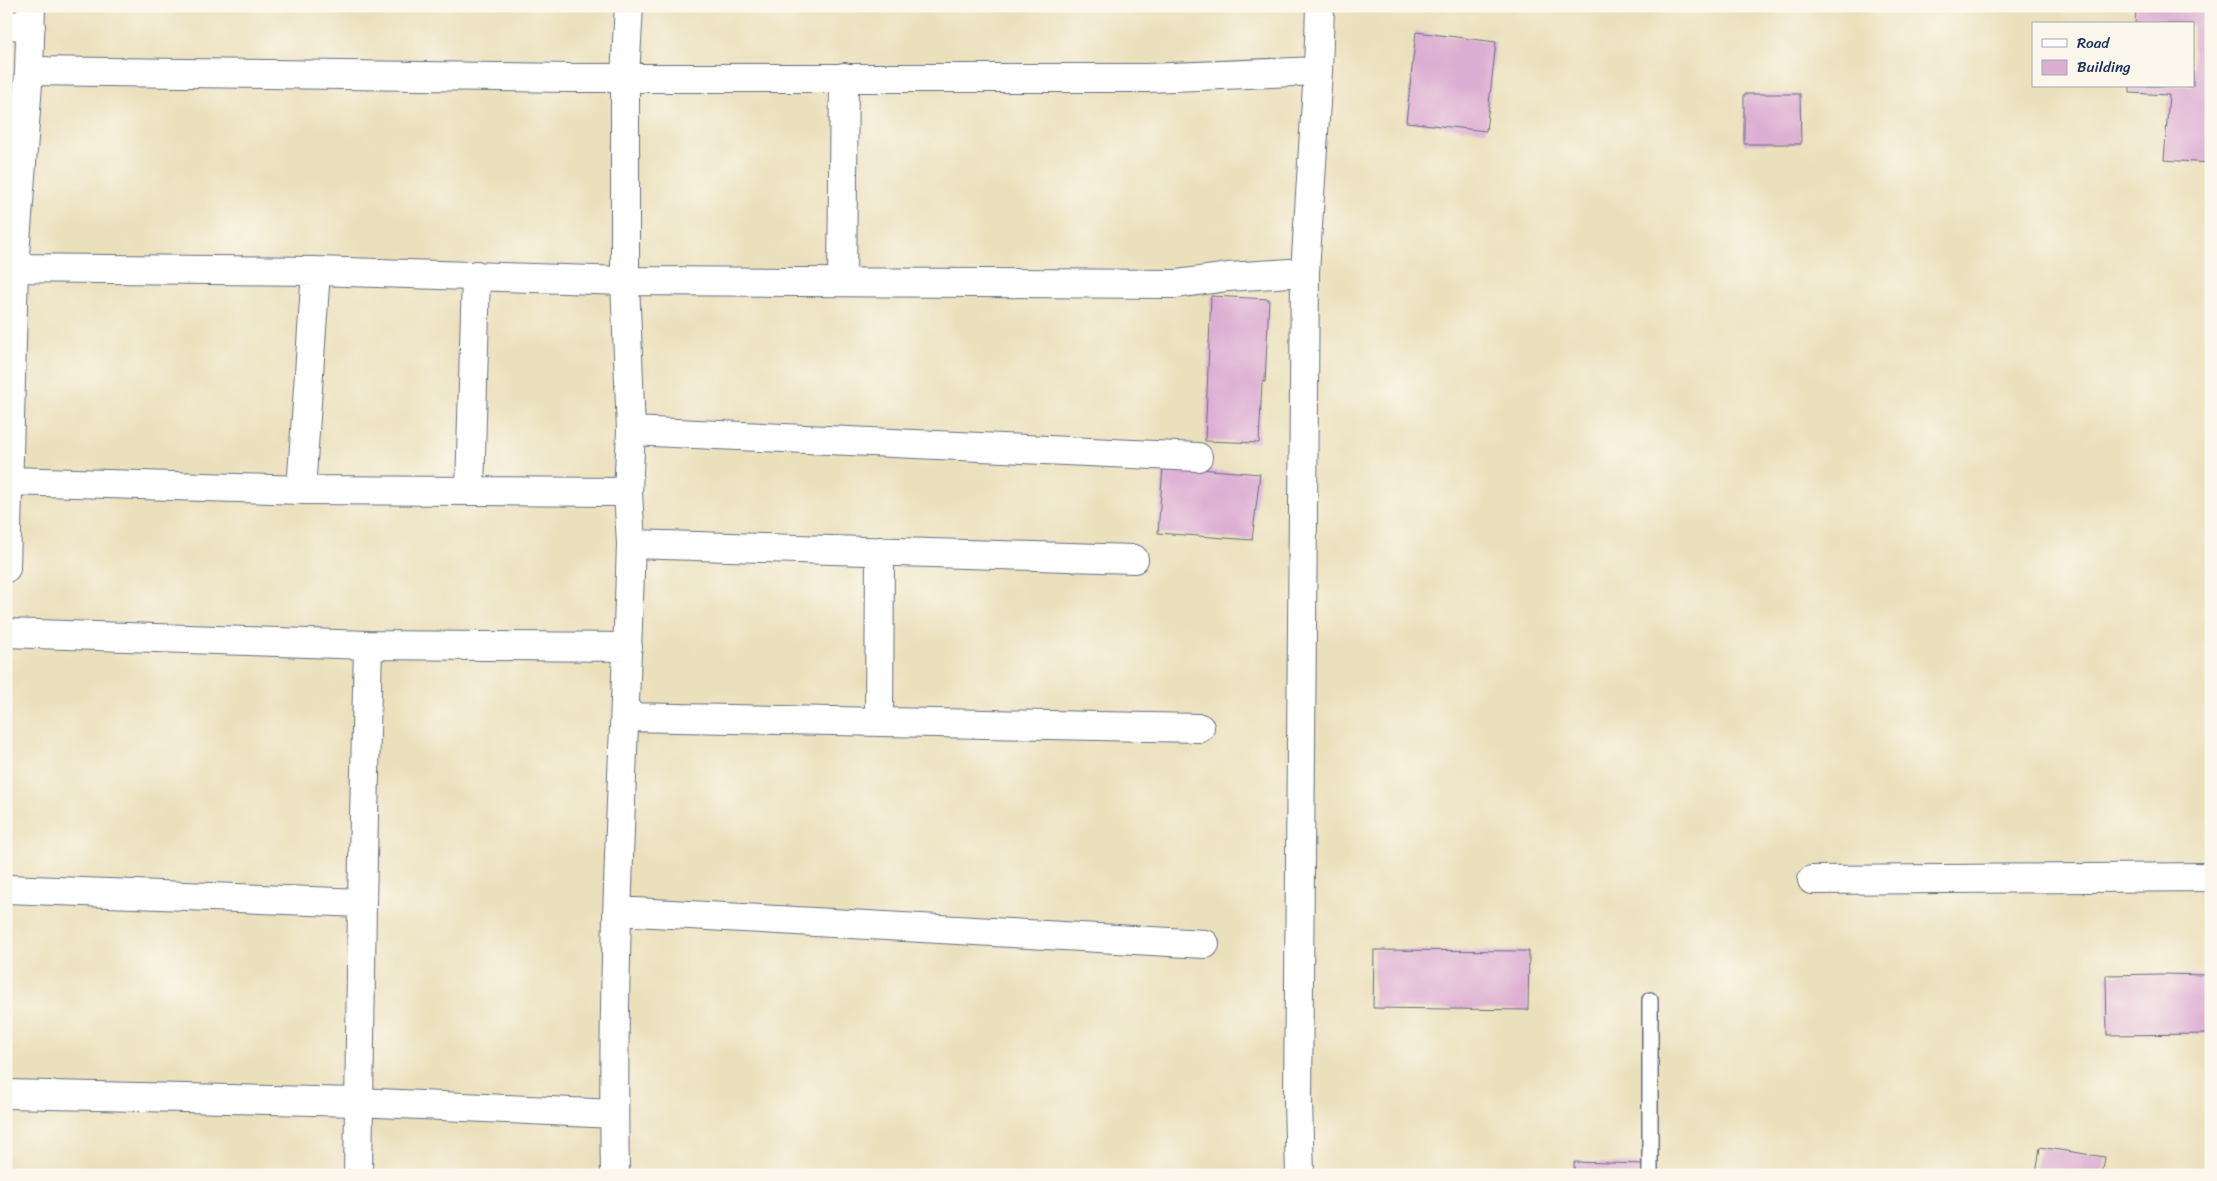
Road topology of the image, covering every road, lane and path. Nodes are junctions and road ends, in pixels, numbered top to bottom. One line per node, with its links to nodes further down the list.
1 (629, 6): 6 (street)
2 (1320, 6): 5 (street)
3 (23, 19): 4 (street)
4 (29, 71): 6 (street); 8 (street)
5 (1318, 71): 7 (street); 10 (street)
6 (625, 76): 7 (street); 12 (street)
7 (844, 77): 13 (street)
8 (10, 268): 9 (street); 14 (street)
9 (316, 272): 11 (street); 18 (street)
10 (1305, 272): 13 (street); 43 (street)
11 (476, 276): 12 (street); 19 (street)
12 (625, 281): 13 (street); 15 (street)
13 (842, 282)
14 (8, 420): 17 (street)
15 (631, 431): 16 (street); 20 (street)
16 (1198, 457)
17 (10, 481): 18 (street); 24 (street)
18 (301, 490): 19 (street)
19 (470, 490): 20 (street)
20 (628, 492): 21 (street)
21 (631, 544): 22 (street); 27 (street)
22 (880, 551): 23 (street); 29 (street)
23 (1134, 559)
24 (6, 568)
25 (6, 632): 26 (street)
26 (368, 645): 27 (street); 34 (street)
27 (628, 646): 28 (street)
28 (625, 717): 29 (street); 35 (street)
29 (879, 722): 30 (street)
30 (1200, 728)
31 (2211, 877): 32 (street)
32 (1812, 880)
33 (6, 890): 34 (street)
34 (362, 903): 39 (street)
35 (617, 911): 36 (street); 40 (street)
36 (1205, 944)
37 (1650, 1000): 44 (lane)
38 (6, 1094): 39 (street)
39 (358, 1102): 40 (street); 41 (street)
40 (614, 1114): 42 (street)
41 (358, 1175)
42 (615, 1175)
43 (1300, 1175)
44 (1650, 1175)

